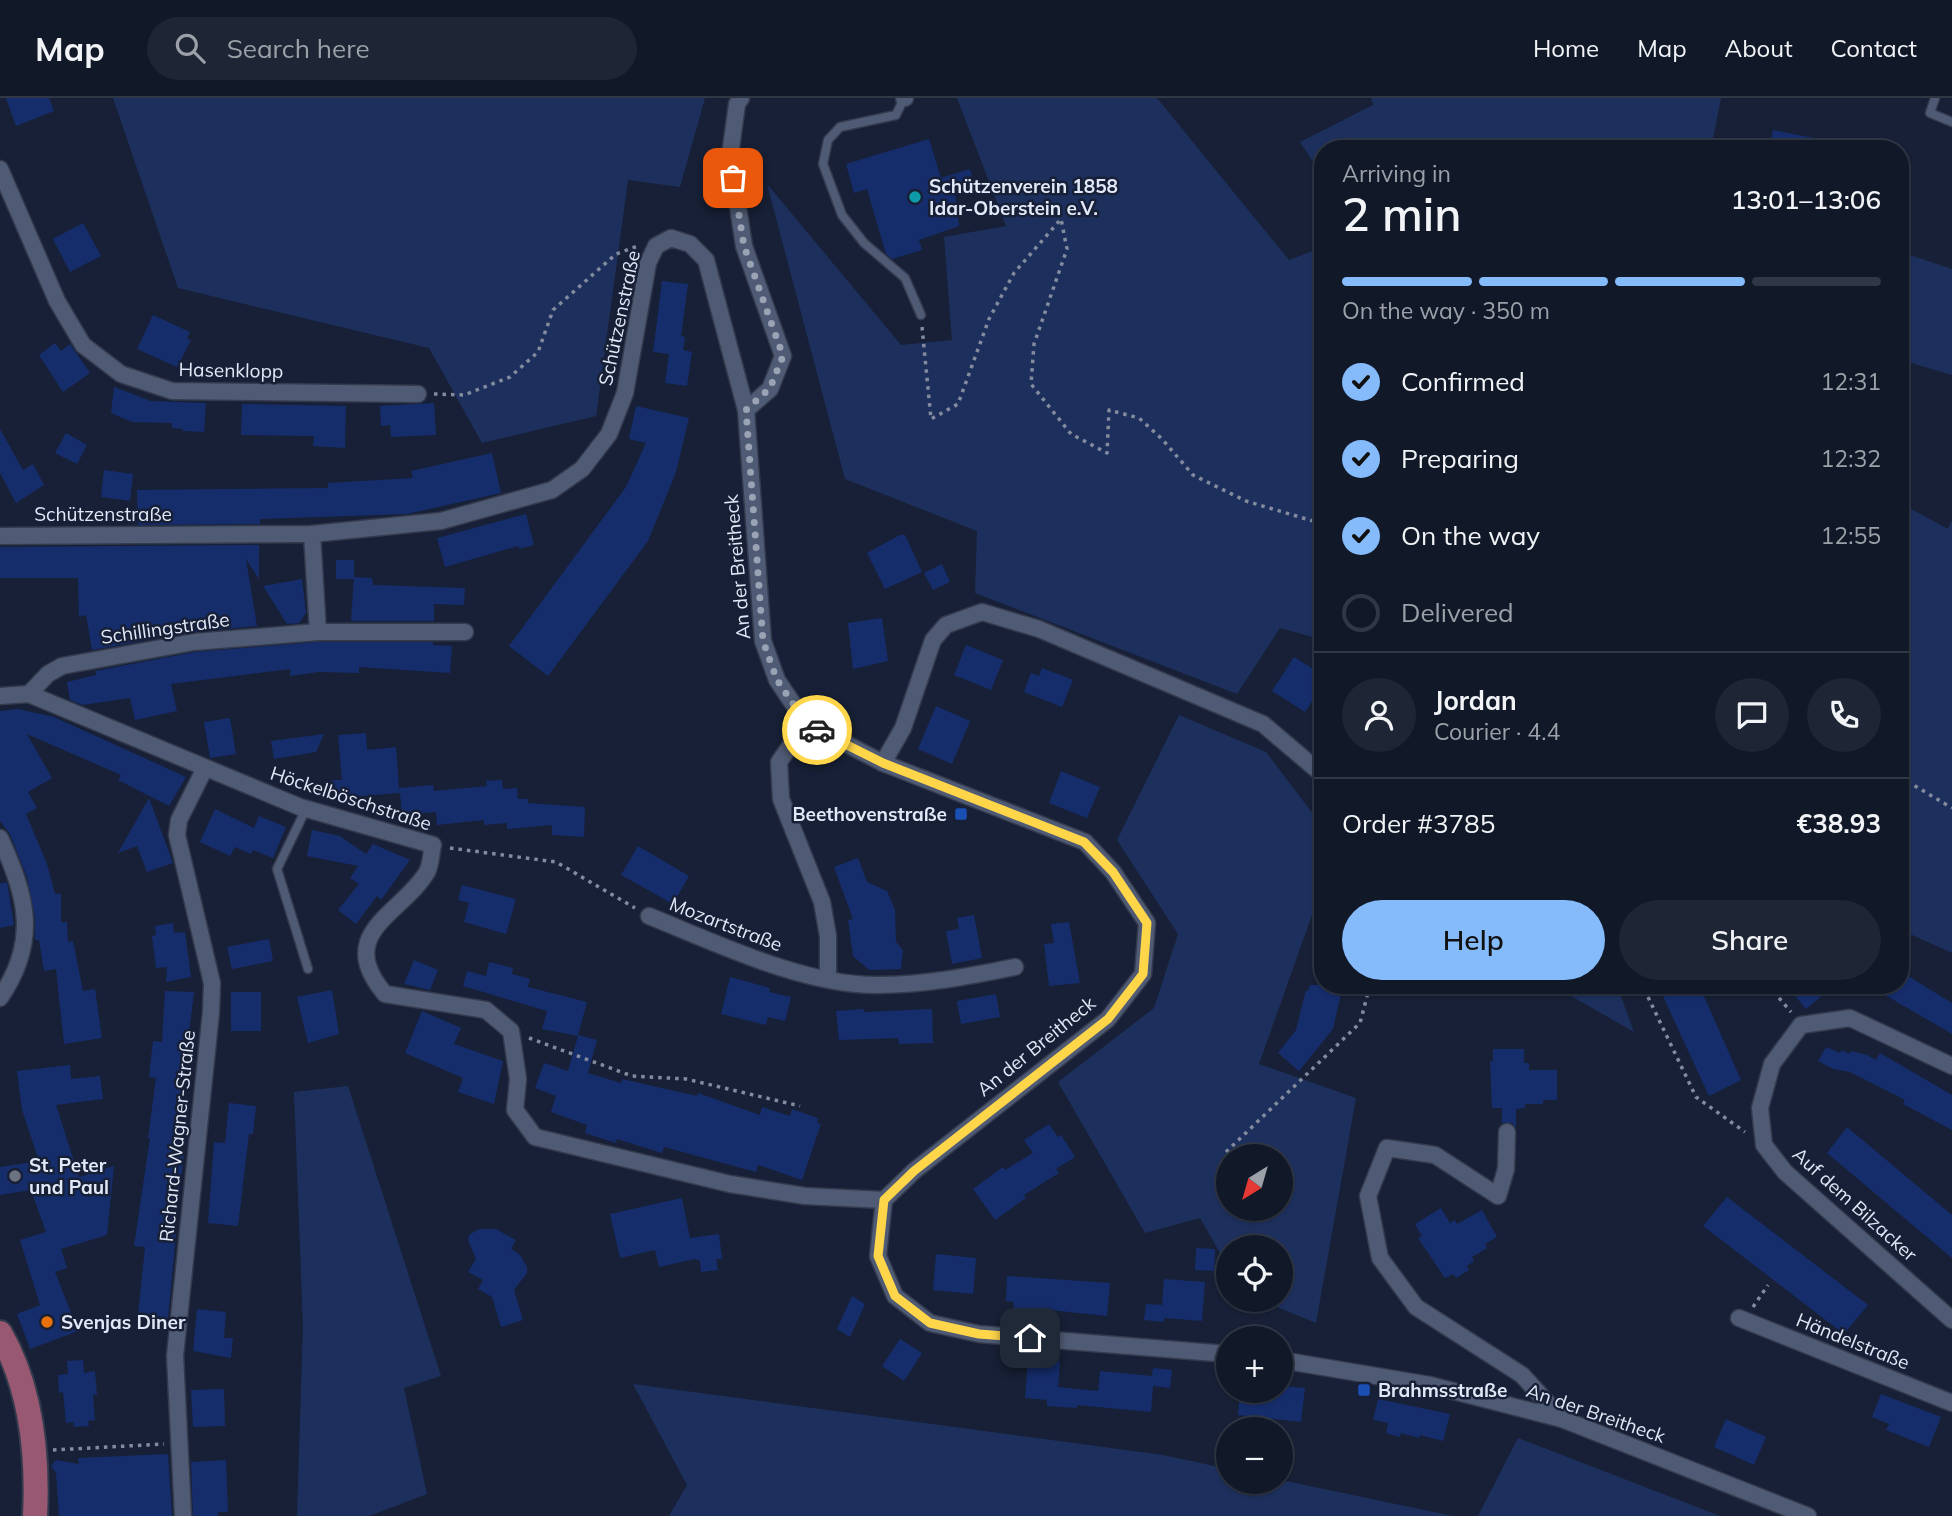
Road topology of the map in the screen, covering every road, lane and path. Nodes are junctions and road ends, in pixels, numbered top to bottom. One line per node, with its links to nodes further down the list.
1 (741, 98): 9 (street)
2 (905, 98): 7 (lane)
3 (1935, 98): 4 (lane)
4 (1952, 122)
5 (0, 169): 8 (street, Hasenklopp)
6 (656, 246): 8 (path); 9 (street, Schützenstraße); 11 (street, Schützenstraße)
7 (921, 315): 10 (path)
8 (418, 394)
9 (746, 410): 17 (street, An der Breitheck)
10 (1314, 521)
11 (312, 534): 12 (street, Schützenstraße); 13 (street)
12 (0, 536)
13 (318, 632): 14 (street, Schillingstraße); 15 (street, Schillingstraße)
14 (465, 632)
15 (29, 694): 16 (street, Höckelböschstraße); 20 (street, Höckelböschstraße)
16 (0, 695)
17 (806, 723): 18 (street, An der Breitheck); 29 (street)
18 (883, 763): 19 (street); 41 (street, An der Breitheck)
19 (1314, 767)
20 (204, 770): 23 (street, Höckelböschstraße); 50 (street, Richard-Wagner-Straße)
21 (1909, 783): 22 (path)
22 (1952, 808)
23 (306, 809): 25 (street, Höckelböschstraße); 28 (lane)
24 (0, 838): 33 (street)
25 (433, 845): 26 (path); 35 (street, Höckelböschstraße)
26 (649, 916): 29 (street, Mozartstraße)
27 (1015, 967): 29 (street, Mozartstraße)
28 (308, 969)
29 (828, 978)
30 (1368, 994): 39 (path)
31 (1775, 994): 34 (path)
32 (1648, 997): 40 (path)
33 (0, 998)
34 (1801, 1025): 36 (street); 40 (street, Auf dem Bilzacker)
35 (511, 1031): 37 (path); 41 (street)
36 (1952, 1066)
37 (800, 1106)
38 (1507, 1132): 49 (street)
39 (1234, 1144)
40 (1764, 1145): 44 (street, Auf dem Bilzacker)
41 (884, 1200): 46 (street)
42 (1768, 1285): 43 (path)
43 (1742, 1319): 48 (street, Händelstraße)
44 (1952, 1320)
45 (0, 1333): 51 (main road)
46 (1216, 1353)
47 (1293, 1362): 49 (street, An der Breitheck)
48 (1952, 1403)
49 (1562, 1419): 54 (street, An der Breitheck)
50 (180, 1443): 51 (path); 53 (street, Richard-Wagner-Straße)
51 (34, 1451): 52 (main road)
52 (35, 1516)
53 (183, 1516)
54 (1808, 1516)

